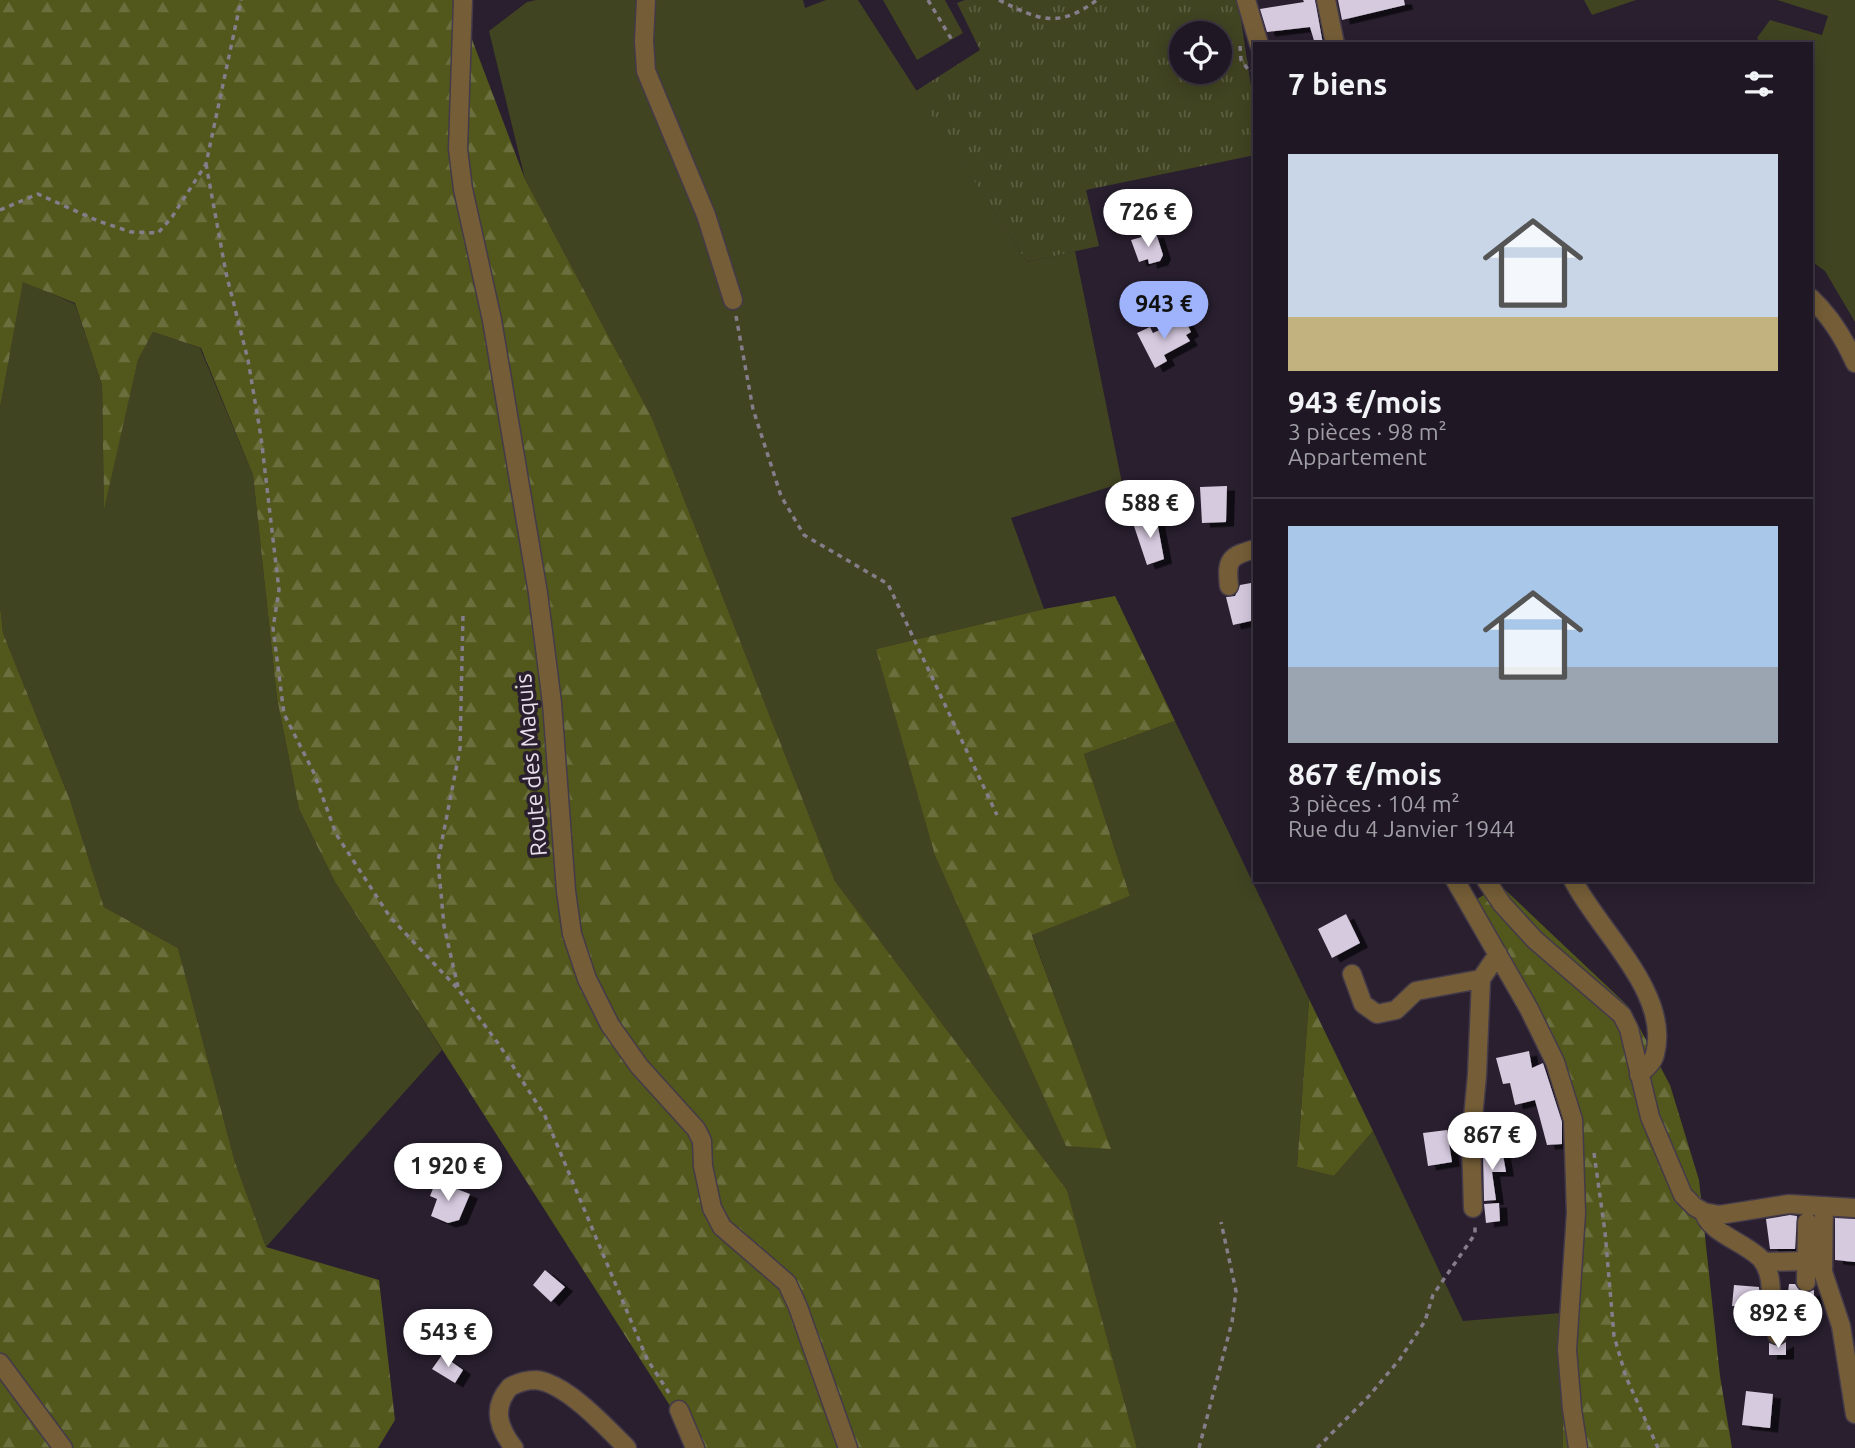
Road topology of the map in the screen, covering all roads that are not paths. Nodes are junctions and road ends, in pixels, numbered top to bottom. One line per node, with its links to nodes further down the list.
1 (463, 0): 35 (street, Route des Maquis)
2 (646, 0): 7 (street)
3 (1245, 0): 5 (street)
4 (1326, 0): 6 (street)
5 (1258, 42)
6 (1335, 42)
7 (733, 300)
8 (1813, 300): 9 (street)
9 (1855, 363)
10 (1253, 550): 11 (street)
11 (1229, 586)
12 (1456, 882): 15 (street)
13 (1487, 882): 18 (street)
14 (1574, 882): 18 (street)
15 (1498, 954): 17 (street); 36 (street)
16 (1352, 974): 17 (street)
17 (1482, 979): 20 (street)
18 (1639, 1075): 22 (street)
19 (1824, 1206): 21 (street); 22 (street); 30 (street)
20 (1473, 1208)
21 (1855, 1208)
22 (1704, 1212): 25 (street)
23 (1807, 1222): 24 (street)
24 (1806, 1261): 25 (street); 26 (street)
25 (1763, 1262): 27 (street)
26 (1806, 1282)
27 (1777, 1335)
28 (0, 1363): 31 (street)
29 (679, 1410): 34 (street)
30 (1855, 1415)
31 (63, 1448)
32 (514, 1448): 33 (street)
33 (627, 1448)
34 (695, 1448)
35 (848, 1448)
36 (1578, 1448)

